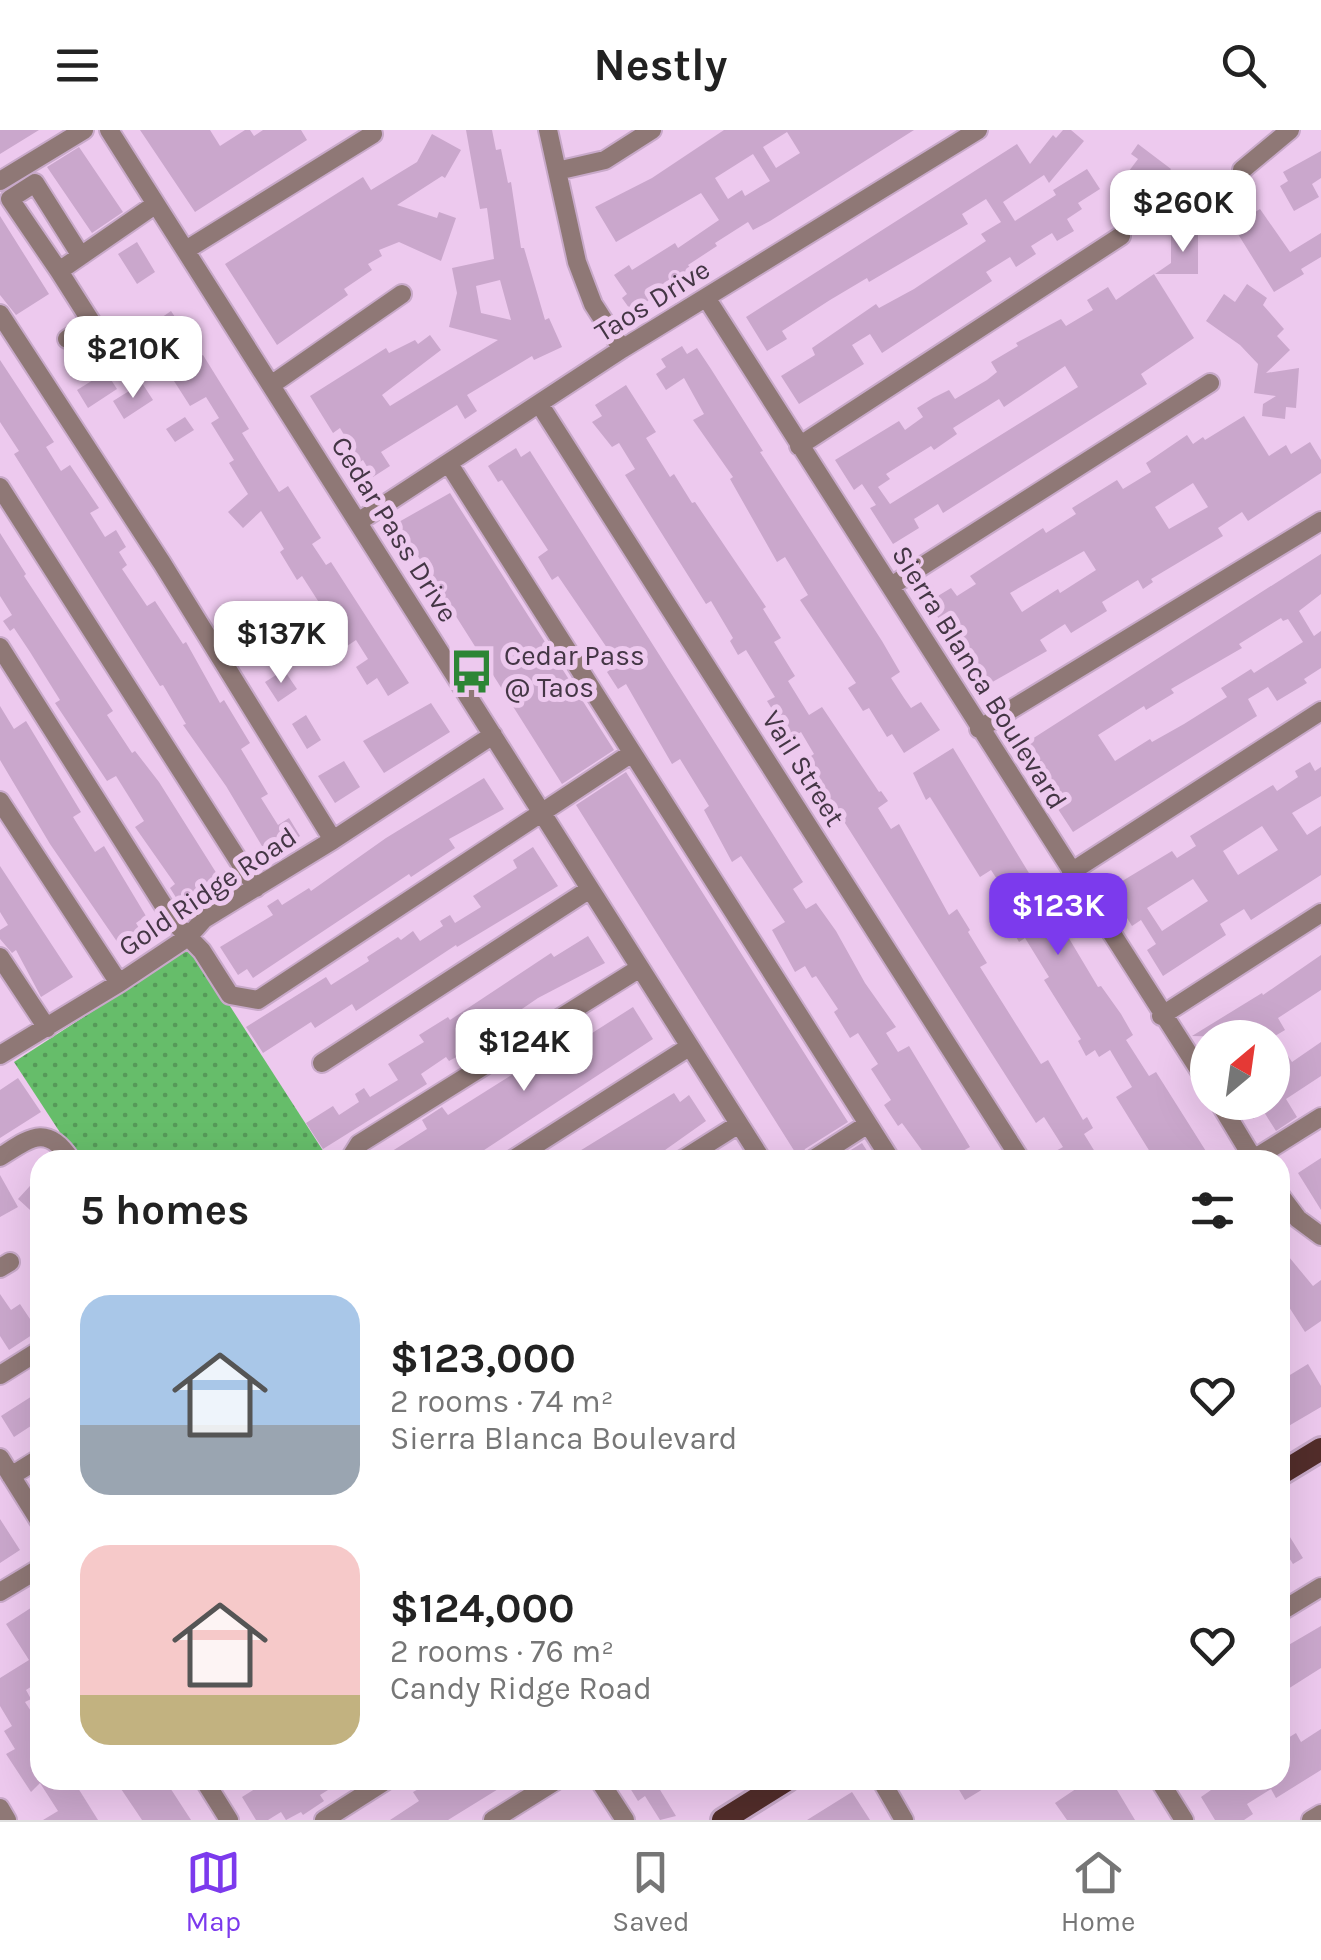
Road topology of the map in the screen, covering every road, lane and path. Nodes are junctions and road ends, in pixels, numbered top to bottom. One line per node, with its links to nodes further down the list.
1 (84, 130): 10 (street)
2 (109, 130): 11 (street, Cedar Pass Drive)
3 (548, 130): 9 (street)
4 (652, 130): 9 (street)
5 (978, 130): 17 (street, Taos Drive)
6 (1290, 130): 8 (street)
7 (373, 134): 13 (street)
8 (1242, 170)
9 (557, 171): 20 (street)
10 (0, 181)
11 (156, 204): 13 (street, Cedar Pass Drive); 14 (street)
12 (1121, 236): 24 (street)
13 (186, 250): 22 (street, Cedar Pass Drive)
14 (81, 256): 15 (street); 15 (street)
15 (60, 271): 19 (street)
16 (402, 294): 22 (street)
17 (707, 298): 20 (street, Taos Drive); 24 (street, Sierra Blanca Boulevard)
18 (0, 314): 37 (street)
19 (67, 339)
20 (622, 350): 23 (street, Taos Drive)
21 (1210, 384): 29 (street)
22 (270, 385): 27 (street, Cedar Pass Drive)
23 (540, 405): 25 (street, Taos Drive); 63 (street, Vail Street)
24 (800, 446): 29 (street, Sierra Blanca Boulevard)
25 (448, 464): 27 (street, Taos Drive); 34 (street)
26 (0, 487): 39 (street)
27 (358, 522): 33 (street, Cedar Pass Drive)
28 (1321, 522): 32 (street)
29 (890, 586): 32 (street, Sierra Blanca Boulevard)
30 (0, 647): 42 (street)
31 (1321, 712): 38 (street)
32 (979, 729): 38 (street, Sierra Blanca Boulevard)
33 (493, 735): 36 (street, Cedar Pass Drive); 37 (street, Gold Ridge Road)
34 (632, 753): 36 (street); 55 (street)
35 (0, 802): 45 (street)
36 (542, 812): 40 (street, Cedar Pass Drive); 42 (street)
37 (333, 840): 39 (street, Gold Ridge Road)
38 (1071, 872): 46 (street, Sierra Blanca Boulevard)
39 (256, 888): 42 (street, Gold Ridge Road)
40 (590, 889): 44 (street, Cedar Pass Drive); 51 (street)
41 (1321, 913): 46 (street)
42 (188, 937): 45 (street, Gold Ridge Road)
43 (0, 957): 47 (street)
44 (640, 968): 48 (street, Cedar Pass Drive); 57 (street)
45 (119, 983): 47 (street, Gold Ridge Road)
46 (1162, 1016): 50 (street, Sierra Blanca Boulevard)
47 (47, 1028): 49 (street, Gold Ridge Road)
48 (689, 1046): 54 (street, Cedar Pass Drive); 58 (street)
49 (0, 1055)
50 (1190, 1057)
51 (322, 1062)
52 (1321, 1117): 65 (street)
53 (1230, 1120): 64 (street)
54 (739, 1124): 59 (street); 60 (street, Cedar Pass Drive)
55 (868, 1124): 61 (street); 62 (street)
56 (64, 1150): 66 (street)
57 (356, 1150)
58 (528, 1150)
59 (698, 1150)
60 (756, 1150)
61 (828, 1150)
62 (885, 1150)
63 (1015, 1150)
64 (1247, 1150)
65 (1269, 1150)
66 (0, 1157)
67 (1290, 1207): 68 (street)
68 (1321, 1236)
69 (30, 1356): 70 (street)
70 (0, 1375)
71 (1321, 1449): 74 (main road)
72 (0, 1458): 75 (street)
73 (30, 1464): 75 (street)
74 (1290, 1468)
75 (11, 1476): 76 (street)
76 (30, 1506)
77 (30, 1574): 79 (street)
78 (1321, 1587): 80 (street)
79 (0, 1592)
80 (1290, 1606)
81 (213, 1790): 89 (street)
82 (370, 1790): 90 (street)
83 (540, 1790): 91 (street)
84 (606, 1790): 92 (street)
85 (771, 1790): 93 (main road)
86 (886, 1790): 94 (street)
87 (1165, 1790): 95 (street)
88 (1321, 1814): 96 (street)
89 (229, 1820)
90 (324, 1820)
91 (493, 1820)
92 (625, 1820)
93 (724, 1820)
94 (904, 1820)
95 (1184, 1820)
96 (1311, 1820)

